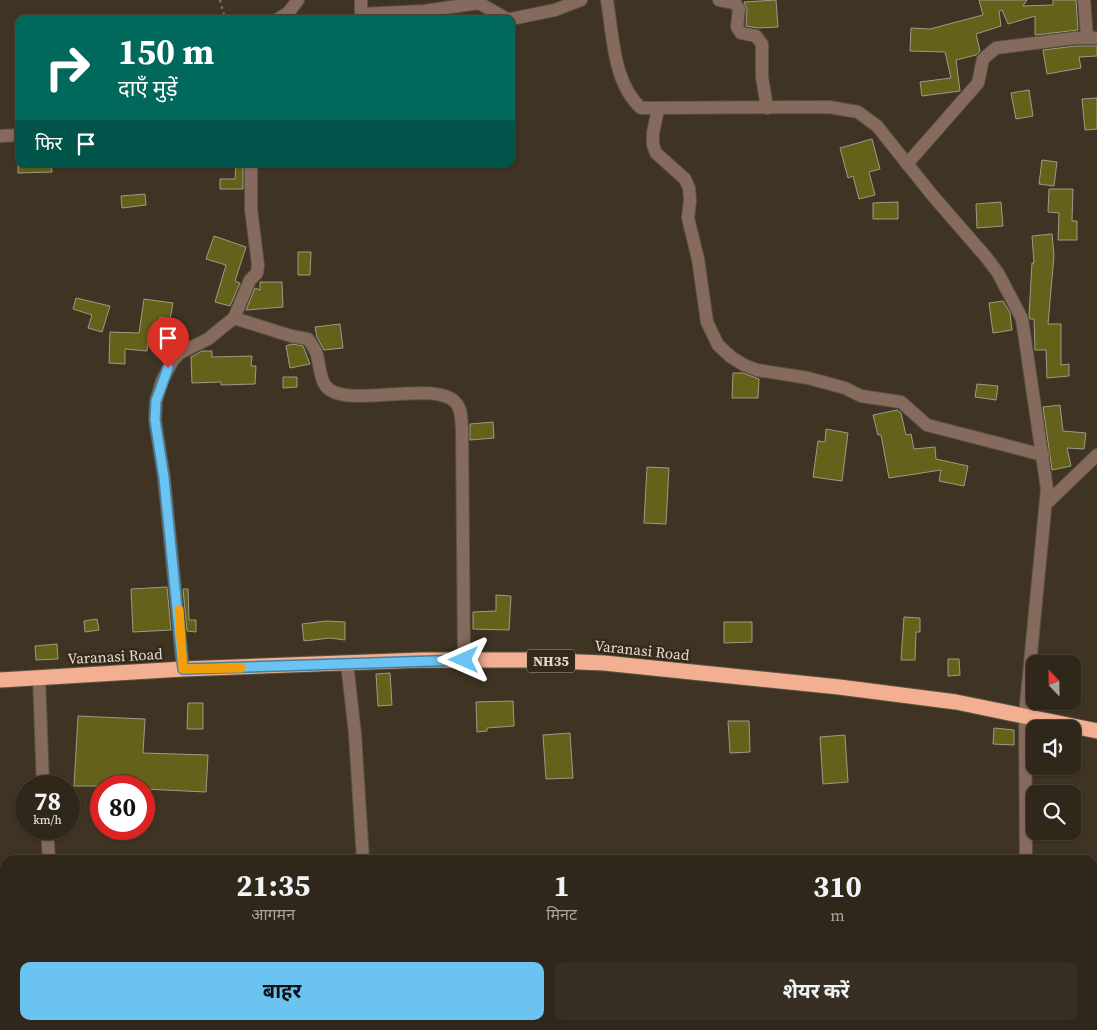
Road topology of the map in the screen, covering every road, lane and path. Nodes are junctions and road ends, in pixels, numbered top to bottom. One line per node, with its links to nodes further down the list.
1 (220, 0): 8 (path)
2 (298, 0): 9 (street)
3 (361, 0): 10 (street)
4 (581, 0): 13 (street)
5 (607, 0): 16 (street)
6 (719, 0): 15 (street)
7 (1084, 0): 14 (street)
8 (224, 15)
9 (285, 15)
10 (362, 15)
11 (374, 15): 12 (street)
12 (501, 15)
13 (515, 18)
14 (1092, 38): 19 (street)
15 (767, 108): 16 (street); 19 (street)
16 (658, 109): 22 (street)
17 (15, 135): 18 (street)
18 (0, 136)
19 (907, 164): 22 (street)
20 (250, 167): 21 (street)
21 (234, 318): 25 (street); 27 (street)
22 (1043, 455): 24 (street)
23 (1097, 455): 24 (street)
24 (1046, 504): 30 (street)
25 (464, 660): 26 (highway, Varanasi Road / NH35); 30 (highway, Varanasi Road / NH35)
26 (347, 663): 27 (highway, Varanasi Road / NH35); 35 (street)
27 (183, 669): 28 (highway, Varanasi Road / NH35)
28 (39, 677): 29 (highway, Varanasi Road / NH35); 32 (street)
29 (0, 680)
30 (1025, 715): 31 (highway, Varanasi Road / NH35); 36 (street)
31 (1097, 731)
32 (43, 775)
33 (48, 840): 34 (street)
34 (49, 855)
35 (363, 855)
36 (1026, 855)

